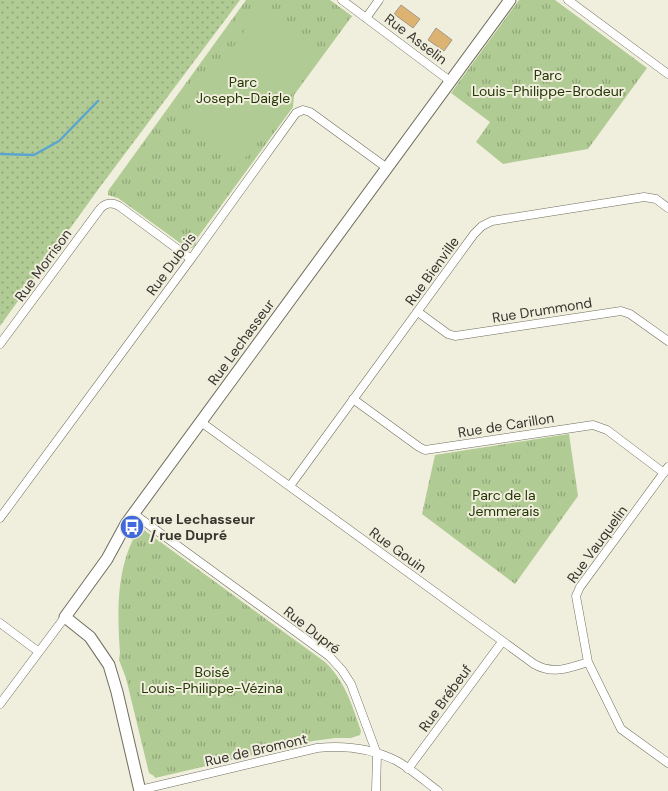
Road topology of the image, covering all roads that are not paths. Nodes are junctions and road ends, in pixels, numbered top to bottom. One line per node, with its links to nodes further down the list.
1 (342, 0): 5 (street, Rue Asselin)
2 (379, 0): 5 (street)
3 (510, 0): 7 (street, Rue Lechasseur)
4 (568, 0): 6 (street)
5 (366, 18): 7 (street, Rue Asselin)
6 (668, 74)
7 (450, 81): 8 (street, Rue Lechasseur)
8 (387, 168): 10 (street, Rue Dubois); 15 (street, Rue Lechasseur)
9 (668, 208): 11 (street, Rue Bienville)
10 (191, 259): 13 (street, Rue Morrison); 19 (street, Rue Dubois)
11 (418, 312): 12 (street, Rue Drummond); 14 (street, Rue Bienville)
12 (668, 341)
13 (0, 344)
14 (353, 399): 16 (street, Rue de Carillon); 17 (street, Rue Bienville)
15 (201, 422): 17 (street, Rue Gouin); 18 (street, Rue Lechasseur)
16 (666, 470): 24 (street, Rue Vauquelin)
17 (290, 486): 22 (street, Rue Gouin)
18 (134, 514): 20 (street, Rue Lechasseur); 26 (street, Rue Dupré)
19 (0, 518)
20 (65, 617): 23 (street, Rue Lechasseur); 29 (street)
21 (0, 623): 23 (street)
22 (502, 642): 24 (street, Rue Gouin); 28 (street, Rue Brébeuf)
23 (39, 652): 25 (street, Rue Lechasseur)
24 (588, 662): 27 (street, Rue Vauquelin)
25 (0, 704)
26 (377, 754): 28 (street); 29 (street, Rue de Bromont); 30 (street)
27 (668, 763)
28 (408, 768): 31 (street)
29 (140, 791)
30 (376, 791)
31 (438, 791)

